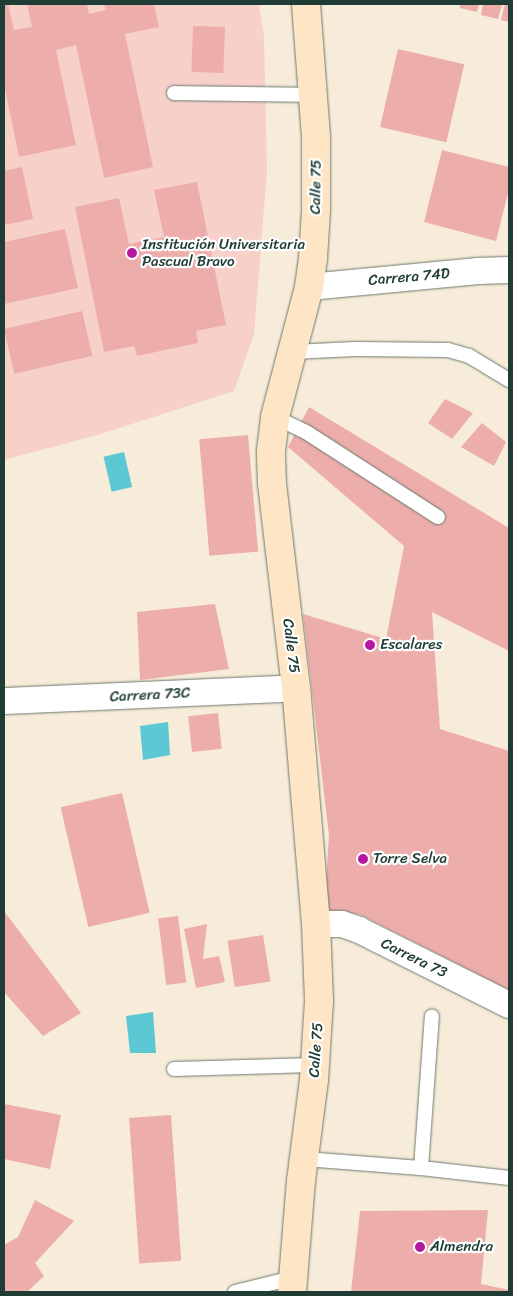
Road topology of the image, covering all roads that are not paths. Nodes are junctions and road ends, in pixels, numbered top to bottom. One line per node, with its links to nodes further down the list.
1 (306, 4): 3 (street, Calle 75)
2 (174, 93): 3 (lane)
3 (314, 95): 5 (street, Calle 75)
4 (509, 270): 5 (street, Carrera 74D)
5 (309, 287): 6 (street, Calle 75)
6 (292, 352): 7 (lane); 8 (street, Calle 75)
7 (509, 380)
8 (275, 417): 9 (lane); 10 (street, Calle 75)
9 (438, 517)
10 (296, 688): 11 (street, Carrera 73C); 12 (street, Calle 75)
11 (4, 702)
12 (316, 924): 13 (street, Carrera 73); 15 (street, Calle 75)
13 (509, 1005)
14 (432, 1016): 18 (lane)
15 (315, 1065): 16 (lane); 17 (street, Calle 75)
16 (174, 1069)
17 (305, 1159): 18 (lane); 20 (street, Calle 75)
18 (421, 1168): 19 (lane)
19 (509, 1178)
20 (292, 1285): 21 (lane)
21 (234, 1292)

